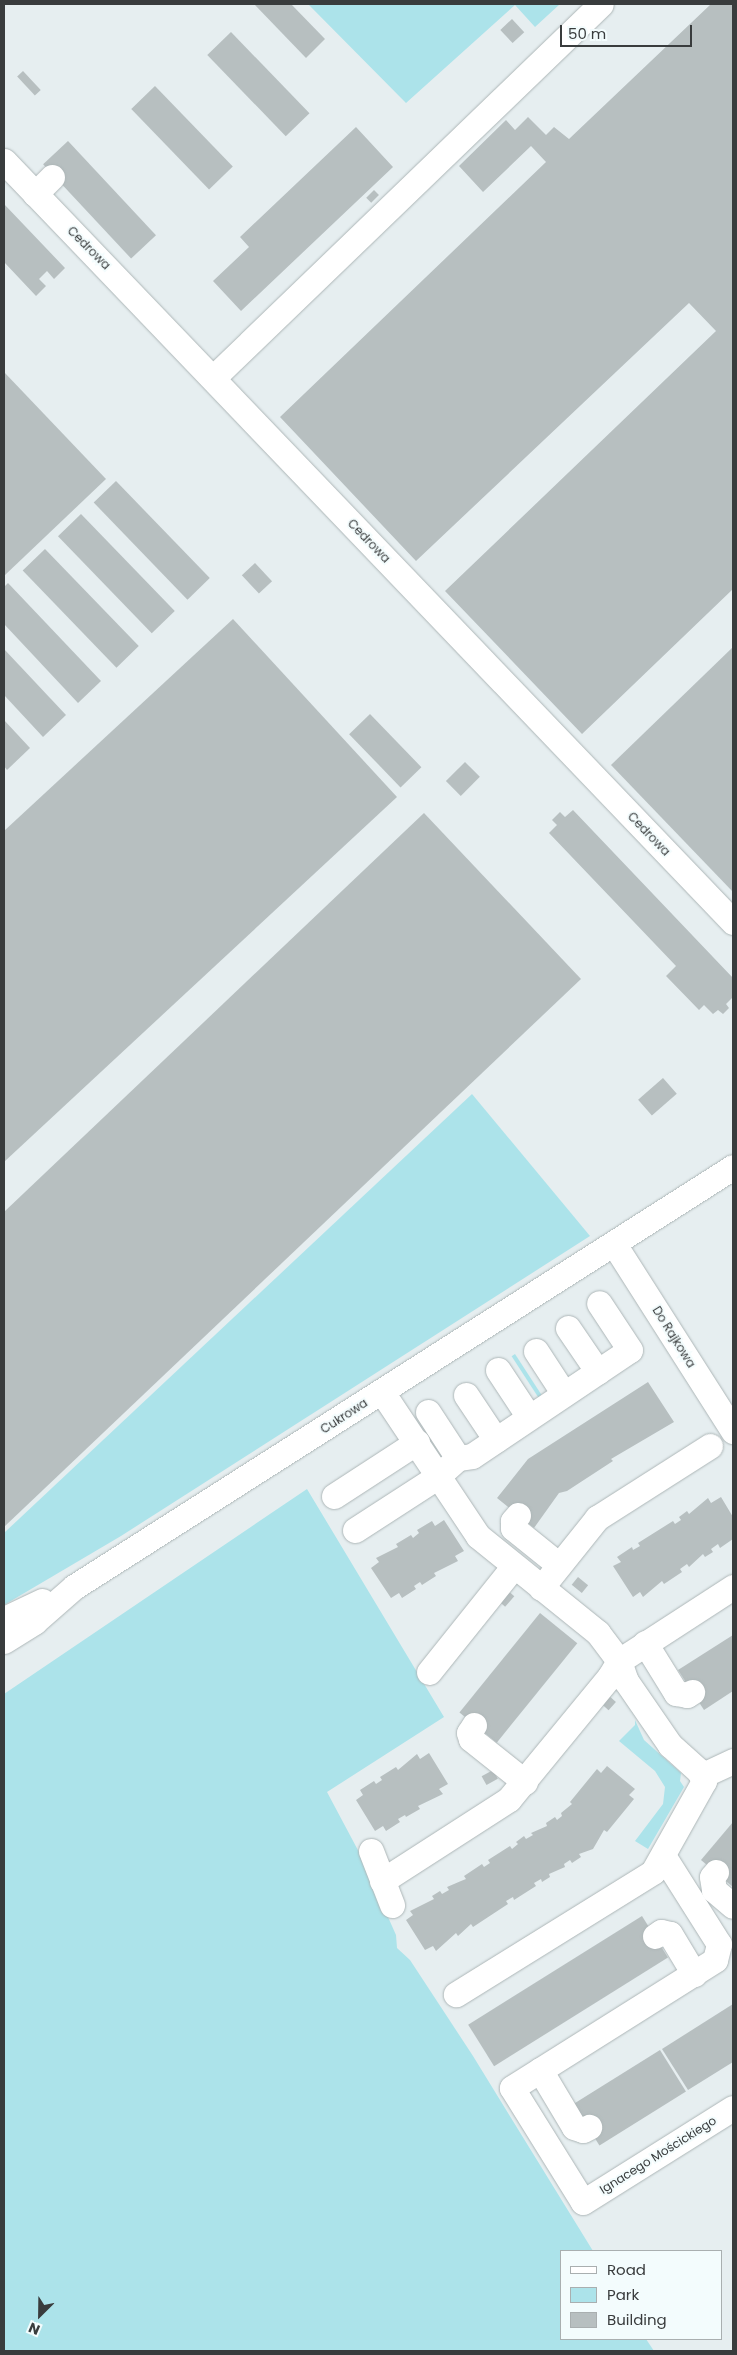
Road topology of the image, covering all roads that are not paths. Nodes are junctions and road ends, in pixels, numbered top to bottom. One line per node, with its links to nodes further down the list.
1 (601, 4): 3 (street)
2 (4, 161): 3 (street, Cedrowa)
3 (214, 377): 4 (street, Cedrowa)
4 (733, 922)
5 (733, 1168): 6 (street, Cukrowa)
6 (614, 1244): 12 (street, Cukrowa); 17 (street, Do Rajkowa)
7 (599, 1303): 11 (street)
8 (568, 1328): 11 (street)
9 (536, 1350): 13 (street)
10 (498, 1370): 16 (street)
11 (598, 1372): 13 (street)
12 (382, 1392): 19 (street); 28 (street, Cukrowa)
13 (564, 1394): 16 (street)
14 (466, 1395): 18 (street)
15 (428, 1412): 21 (street)
16 (529, 1417): 18 (street)
17 (733, 1431)
18 (496, 1440): 21 (street)
19 (416, 1442): 22 (street); 23 (street)
20 (710, 1446): 26 (street)
21 (458, 1458): 22 (street)
22 (437, 1477): 25 (street); 27 (street)
23 (334, 1496)
24 (518, 1515): 26 (street)
25 (355, 1530)
26 (559, 1565): 30 (street)
27 (513, 1567): 30 (street); 35 (street)
28 (74, 1587): 31 (street, Cukrowa); 32 (street, Cukrowa)
29 (733, 1587): 33 (street)
30 (541, 1588): 34 (street)
31 (4, 1619)
32 (4, 1641)
33 (645, 1643): 34 (street); 36 (street)
34 (619, 1661): 39 (street); 40 (street)
35 (430, 1672)
36 (692, 1692)
37 (474, 1724): 40 (street)
38 (733, 1761): 39 (street)
39 (703, 1775): 42 (street)
40 (525, 1782): 44 (street)
41 (371, 1852): 44 (street)
42 (664, 1857): 48 (street); 50 (street)
43 (716, 1872): 46 (street)
44 (382, 1881): 45 (street)
45 (392, 1905)
46 (733, 1906)
47 (655, 1936): 49 (street)
48 (726, 1951): 49 (street)
49 (694, 1974): 51 (street)
50 (456, 1994)
51 (540, 2070): 52 (street, Ignacego Mościckiego); 53 (street)
52 (733, 2108)
53 (589, 2127)

